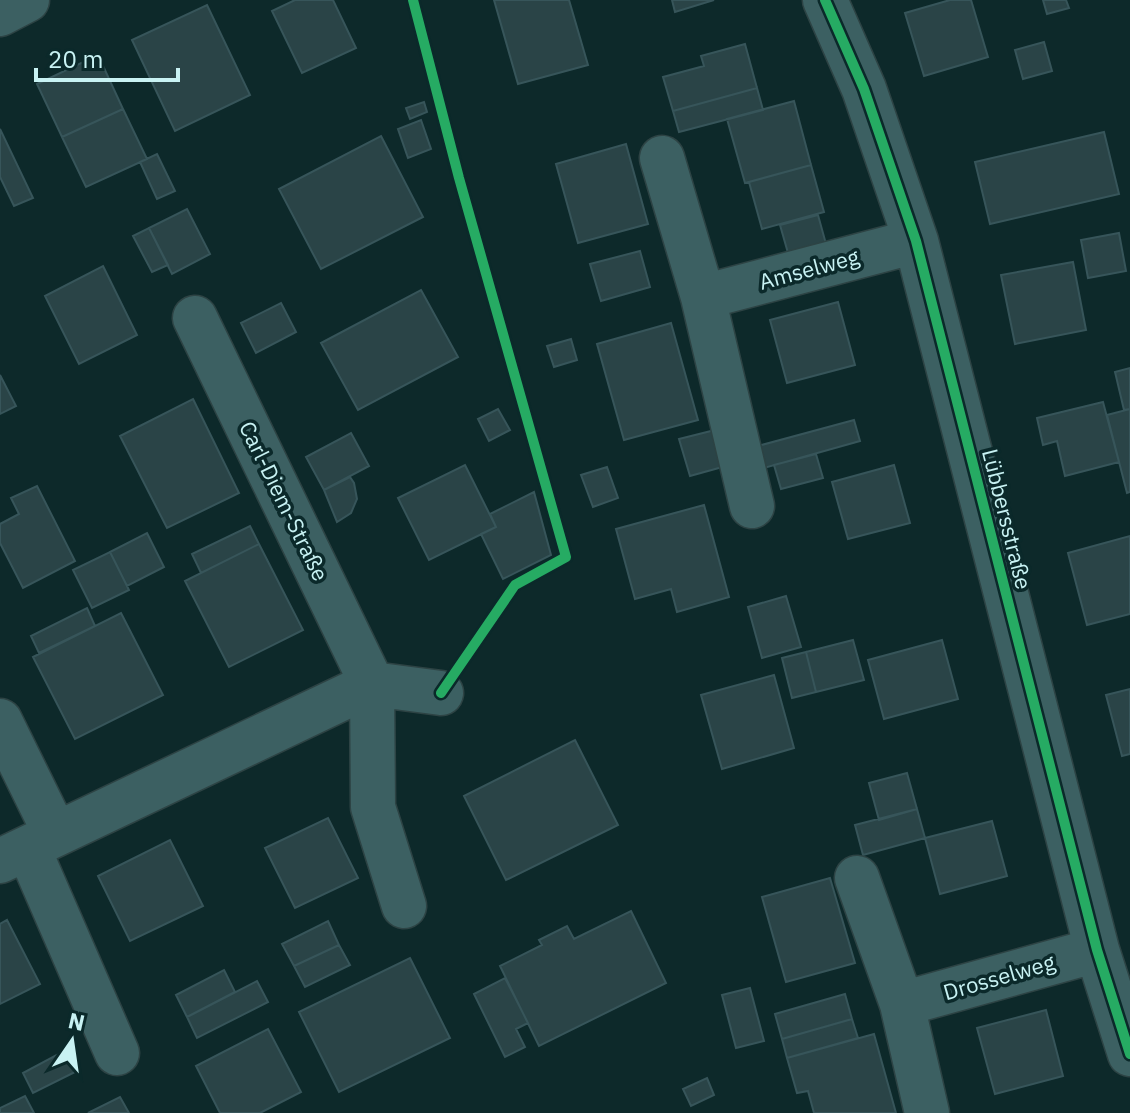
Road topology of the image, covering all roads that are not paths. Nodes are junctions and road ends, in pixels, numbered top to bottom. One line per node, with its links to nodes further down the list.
1 (825, 0): 3 (street, Lübbersstraße)
2 (662, 158): 4 (street)
3 (916, 241): 4 (street, Amselweg); 13 (street, Lübbersstraße)
4 (703, 297): 6 (street)
5 (195, 318): 7 (street, Carl-Diem-Straße)
6 (752, 506)
7 (372, 684): 8 (street); 10 (street); 12 (street, Carl-Diem-Straße)
8 (441, 693)
9 (0, 721): 10 (street)
10 (27, 847): 15 (street)
11 (857, 878): 14 (street)
12 (404, 906)
13 (1097, 950): 14 (street, Drosselweg); 16 (street, Lübbersstraße)
14 (902, 1004): 17 (street)
15 (117, 1053)
16 (1130, 1054)
17 (927, 1113)

